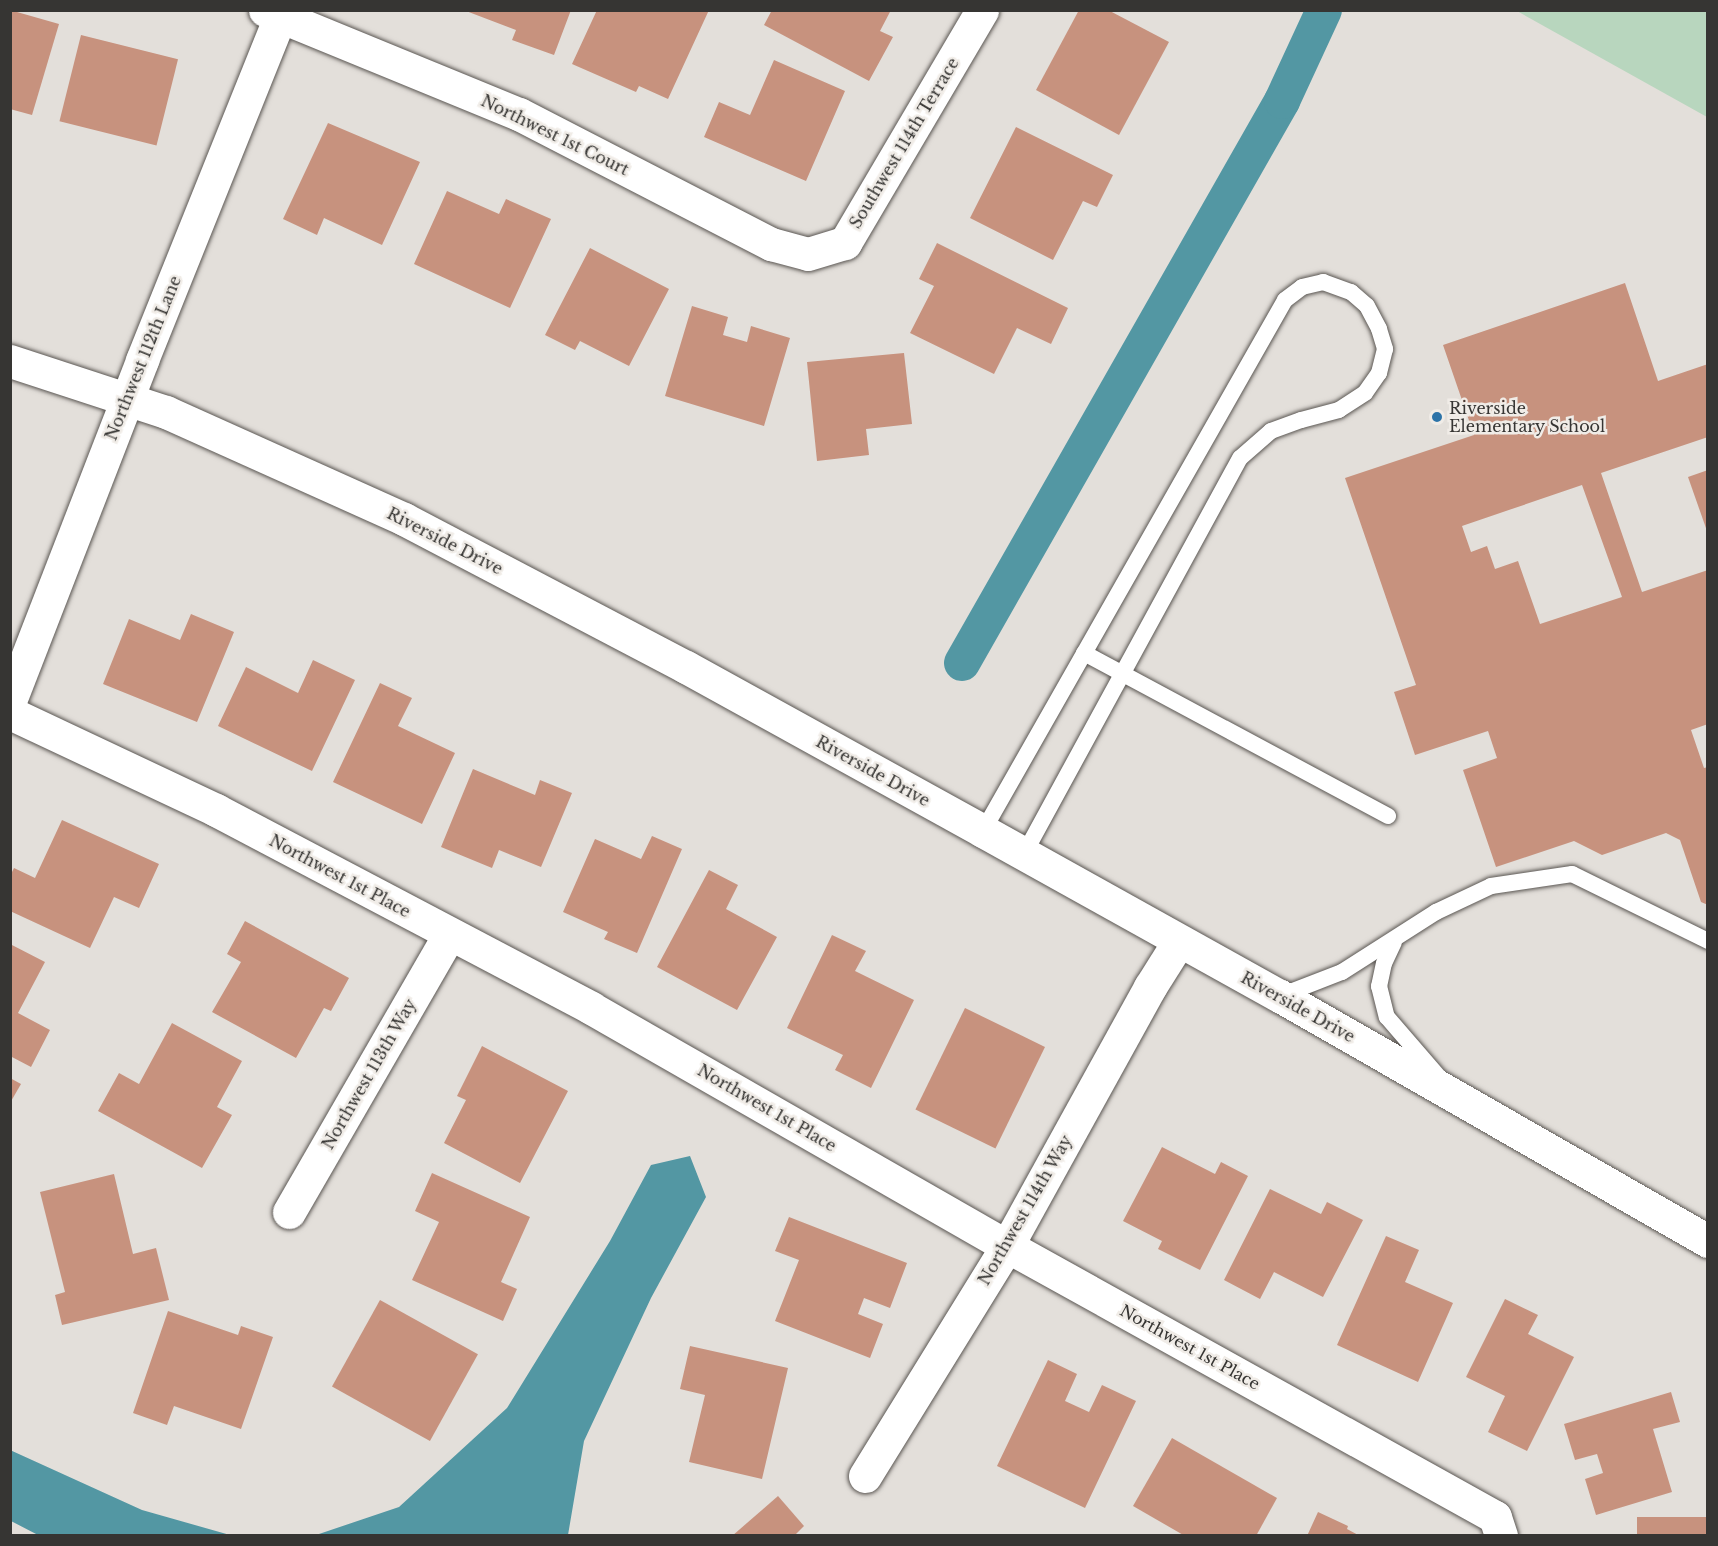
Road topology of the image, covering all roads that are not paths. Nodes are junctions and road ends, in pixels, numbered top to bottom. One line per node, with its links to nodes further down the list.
1 (982, 10): 3 (street, Southwest 114th Terrace)
2 (272, 13): 3 (street, Northwest 1st Court); 5 (street, Northwest 112th Lane)
3 (808, 254)
4 (10, 361): 5 (street, Riverside Drive)
5 (128, 398): 8 (street, Northwest 112th Lane); 11 (street, Riverside Drive)
6 (1084, 653): 7 (lane); 7 (lane); 11 (lane)
7 (1121, 673): 10 (lane); 12 (lane)
8 (10, 701)
9 (10, 713): 13 (street, Northwest 1st Place)
10 (1388, 816)
11 (983, 831): 12 (street, Riverside Drive)
12 (1024, 854): 14 (street, Riverside Drive)
13 (448, 935): 19 (street, Northwest 113th Way); 21 (street, Northwest 1st Place)
14 (1179, 940): 17 (street, Riverside Drive); 21 (street, Northwest 114th Way)
15 (1394, 941): 16 (lane); 17 (lane); 18 (lane)
16 (1707, 941)
17 (1280, 996): 18 (street, Riverside Drive)
18 (1456, 1097): 20 (street, Riverside Drive)
19 (289, 1212)
20 (1707, 1241)
21 (1007, 1246): 22 (street, Northwest 114th Way); 23 (street, Northwest 1st Place)
22 (865, 1476)
23 (1501, 1536)

